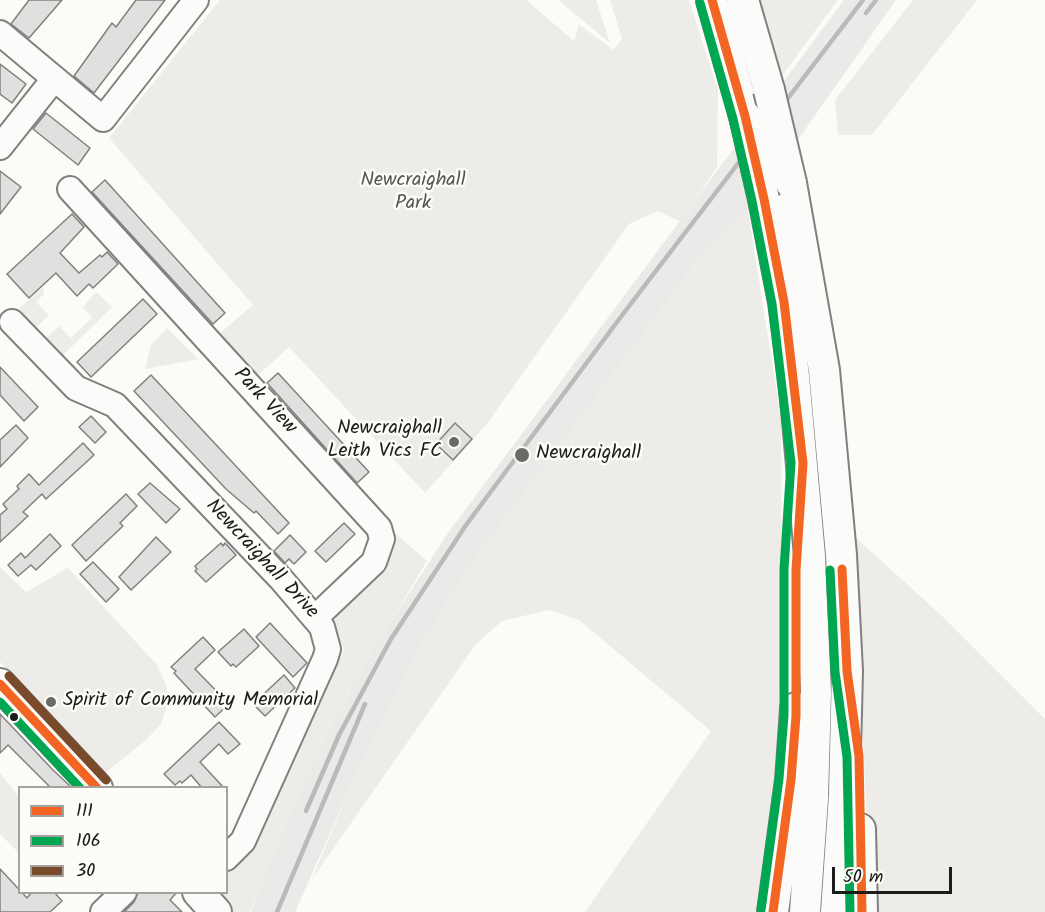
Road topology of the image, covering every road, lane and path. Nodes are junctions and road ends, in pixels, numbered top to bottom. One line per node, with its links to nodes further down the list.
1 (196, 0): 5 (street)
2 (712, 0): 9 (main road, bridge)
3 (743, 0): 11 (main road, bridge)
4 (0, 33): 5 (street)
5 (54, 79): 6 (street)
6 (0, 147)
7 (70, 189): 10 (street, Park View)
8 (12, 322): 10 (street, Newcraighall Drive)
9 (803, 463): 19 (main road); 20 (main road)
10 (315, 618): 14 (street, Newcraighall Drive)
11 (847, 671): 21 (main road); 22 (main road)
12 (0, 684): 13 (main road)
13 (95, 786)
14 (228, 856)
15 (121, 894): 17 (street)
16 (200, 894): 18 (main road)
17 (103, 912)
18 (216, 912)
19 (773, 912)
20 (805, 912)
21 (836, 912)
22 (862, 912)

